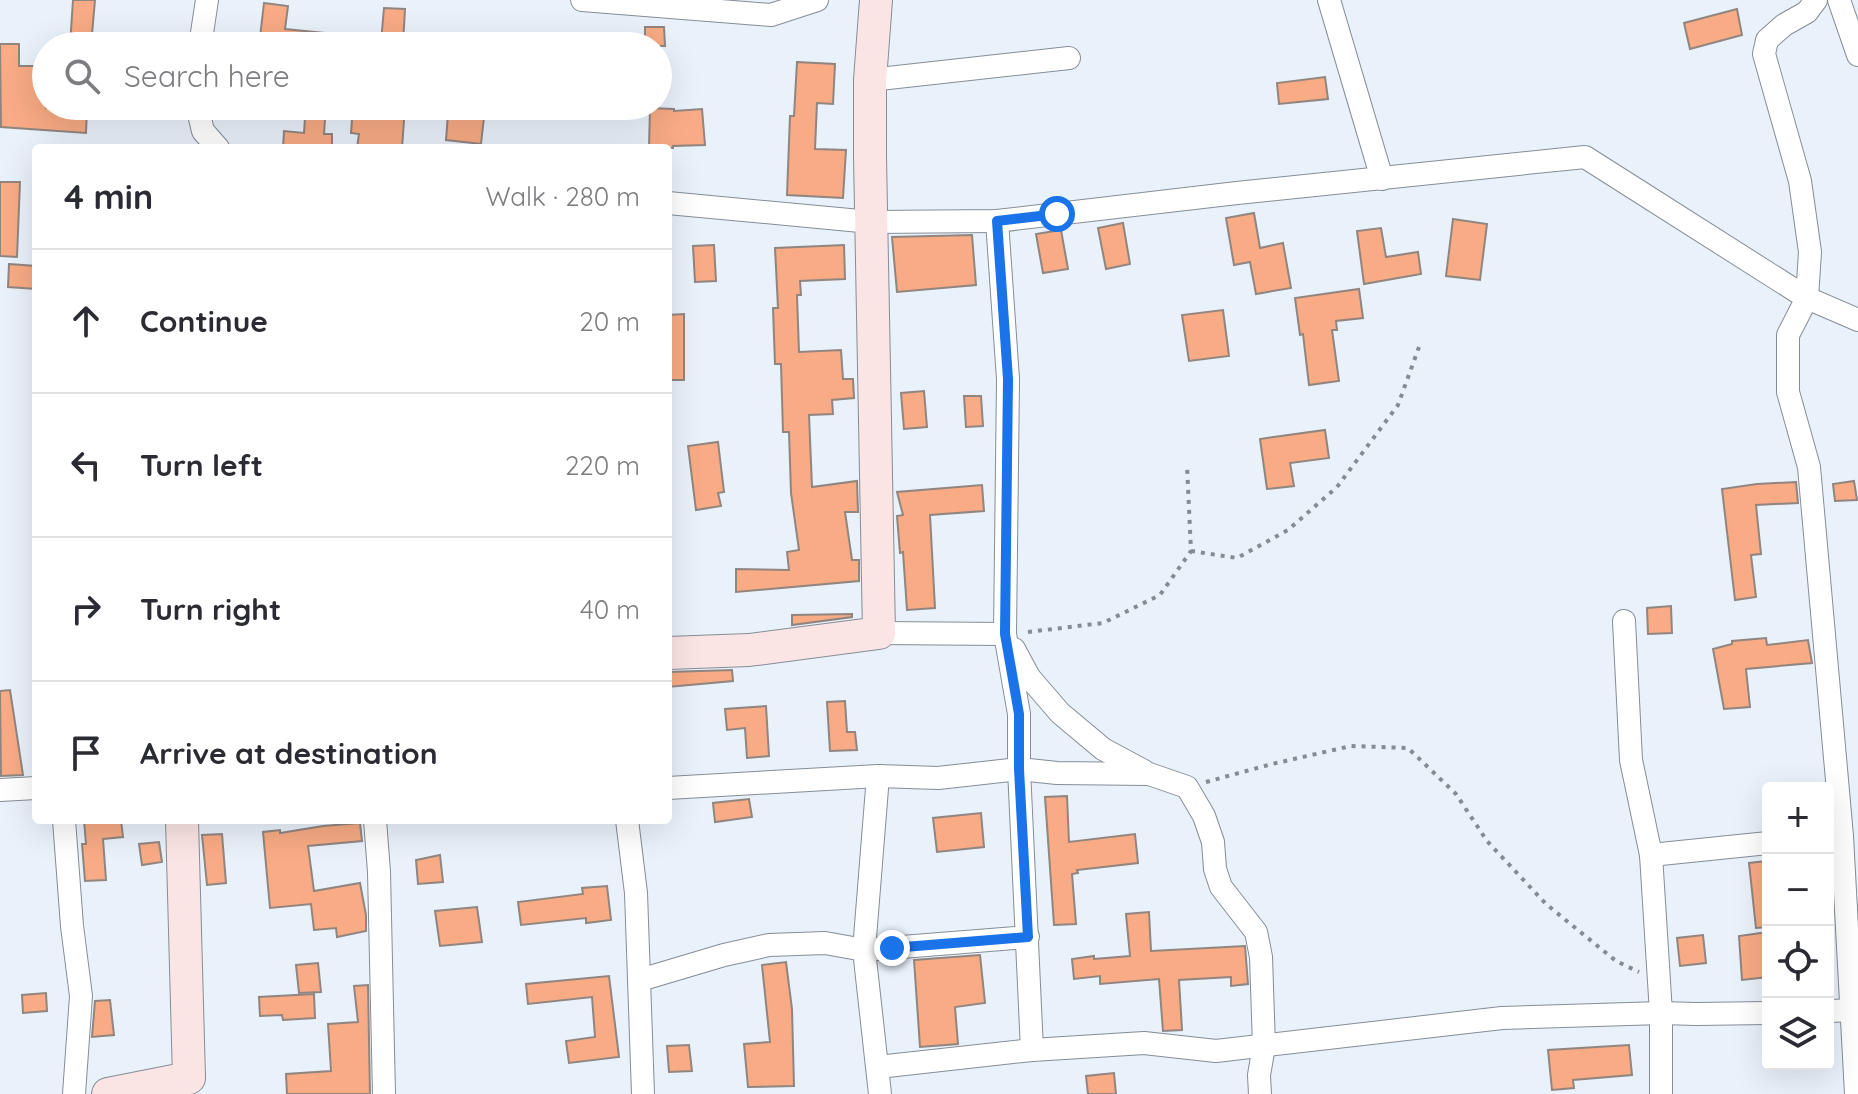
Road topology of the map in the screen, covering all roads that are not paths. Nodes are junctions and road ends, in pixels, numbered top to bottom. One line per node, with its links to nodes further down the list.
1 (207, 0): 8 (street)
2 (582, 0): 3 (street)
3 (817, 0)
4 (876, 0): 11 (street)
5 (1329, 0): 14 (street)
6 (1816, 0): 18 (street)
7 (1839, 0): 9 (street)
8 (202, 32)
9 (1858, 55)
10 (1069, 58): 11 (street)
11 (870, 80): 17 (street)
12 (200, 120): 13 (street)
13 (214, 144)
14 (1382, 179): 16 (street); 18 (street)
15 (672, 203): 17 (street)
16 (997, 221): 17 (street); 22 (street)
17 (871, 222): 21 (street)
18 (1807, 298): 19 (street); 34 (street)
19 (1858, 320)
20 (1624, 621): 36 (street)
21 (879, 633): 22 (street); 23 (street)
22 (1005, 634): 24 (street); 25 (street)
23 (672, 653)
24 (1019, 769): 25 (street); 26 (street); 37 (street)
25 (1149, 774): 44 (street)
26 (878, 776): 28 (street); 38 (street)
27 (32, 788): 29 (street)
28 (672, 788)
29 (0, 790)
30 (64, 824): 48 (street)
31 (182, 824): 47 (street)
32 (375, 824): 50 (street)
33 (627, 824): 39 (street)
34 (1843, 836): 41 (street)
35 (1762, 844): 36 (street)
36 (1651, 855): 42 (street)
37 (1028, 937): 38 (street); 45 (street)
38 (864, 950): 39 (street); 46 (street)
39 (640, 980): 51 (street)
40 (1834, 1011): 41 (street)
41 (1855, 1011): 55 (street)
42 (1661, 1013): 43 (street); 44 (street); 54 (street)
43 (1762, 1013)
44 (1264, 1046): 45 (street); 53 (street)
45 (1032, 1050): 46 (street)
46 (878, 1067): 52 (street)
47 (190, 1086): 49 (street)
48 (74, 1094)
49 (108, 1094)
50 (384, 1094)
51 (643, 1094)
52 (880, 1094)
53 (1260, 1094)
54 (1661, 1094)
55 (1856, 1094)

